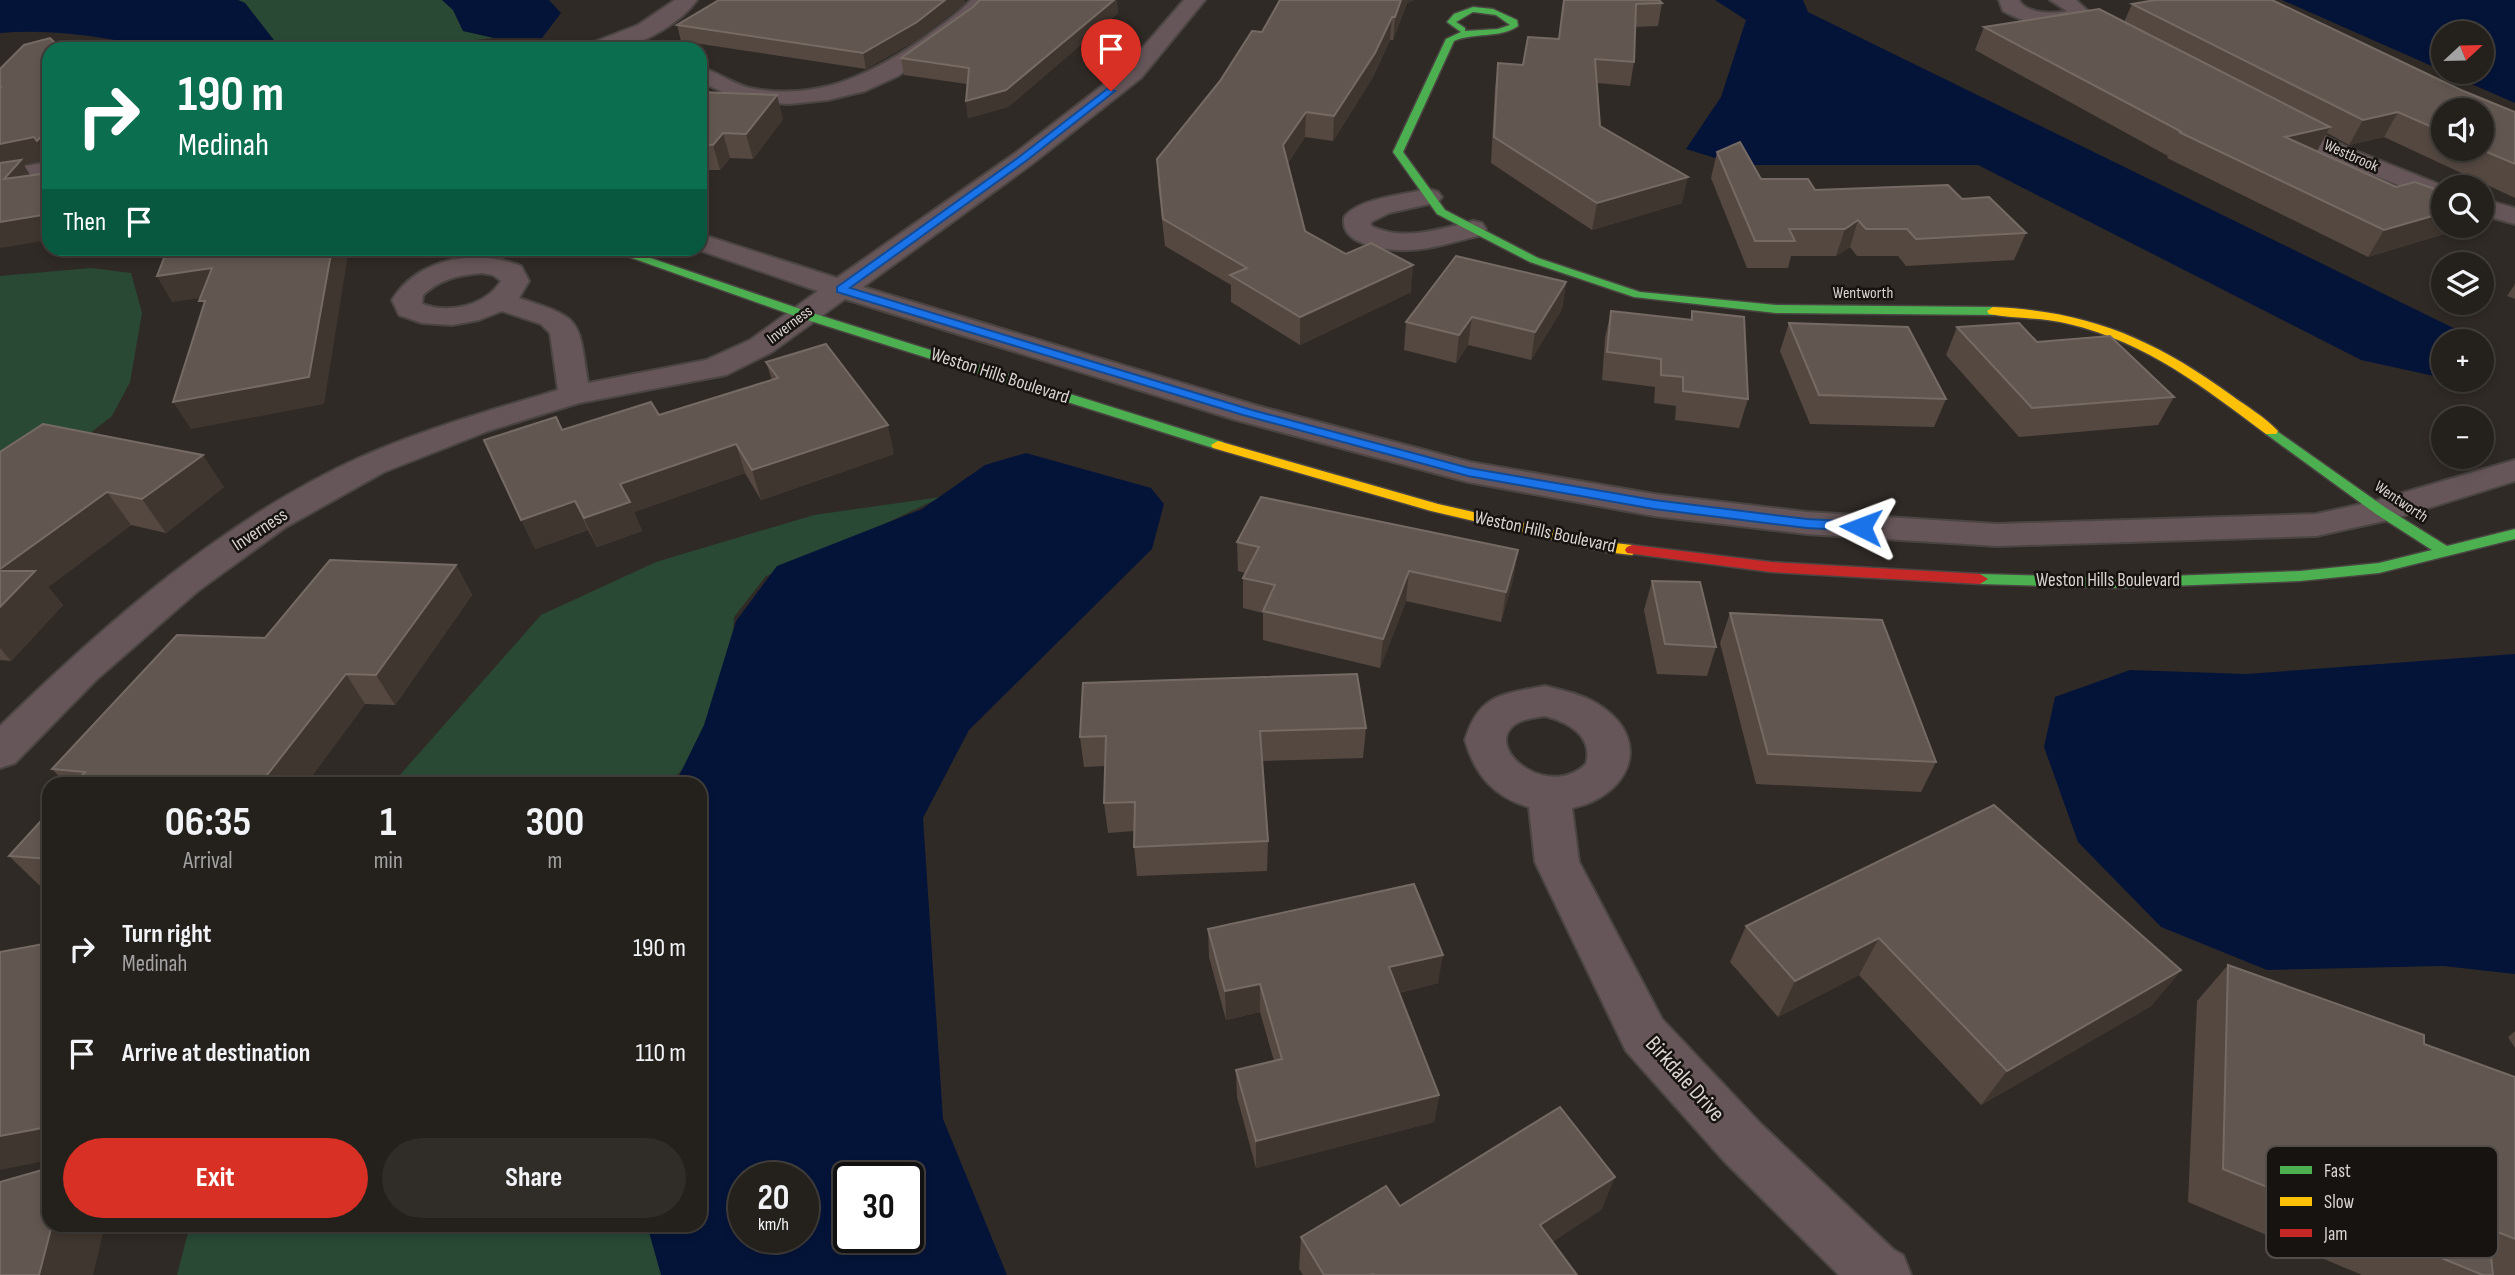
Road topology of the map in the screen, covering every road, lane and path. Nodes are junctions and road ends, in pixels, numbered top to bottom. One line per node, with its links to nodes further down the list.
1 (687, 0): 8 (street)
2 (982, 0): 9 (street)
3 (1195, 0): 20 (street, Inverness)
4 (2009, 0): 5 (street)
5 (2067, 8): 6 (street)
6 (2101, 27)
7 (1462, 30): 14 (street, Wentworth)
8 (637, 42)
9 (707, 77)
10 (2258, 109): 13 (street, Westbrook)
11 (42, 171): 12 (street)
12 (0, 178)
13 (2431, 190)
14 (1429, 197): 17 (street, Wentworth); 17 (street)
15 (2494, 210): 16 (street)
16 (2515, 216)
17 (1474, 229): 25 (street, Wentworth)
18 (707, 244): 20 (street, Weston Hills Boulevard)
19 (632, 256): 22 (street, Weston Hills Boulevard)
20 (841, 289): 22 (street, Inverness); 25 (street, Weston Hills Boulevard)
21 (500, 301): 23 (street)
22 (802, 314): 23 (street, Inverness); 27 (street, Weston Hills Boulevard)
23 (573, 395): 28 (street, Inverness)
24 (2515, 470): 25 (street, Weston Hills Boulevard)
25 (2381, 511): 27 (street, Wentworth)
26 (2515, 534): 27 (street, Weston Hills Boulevard)
27 (2446, 552)
28 (0, 752)
29 (1549, 795): 30 (street, Birkdale Drive)
30 (1883, 1275)

